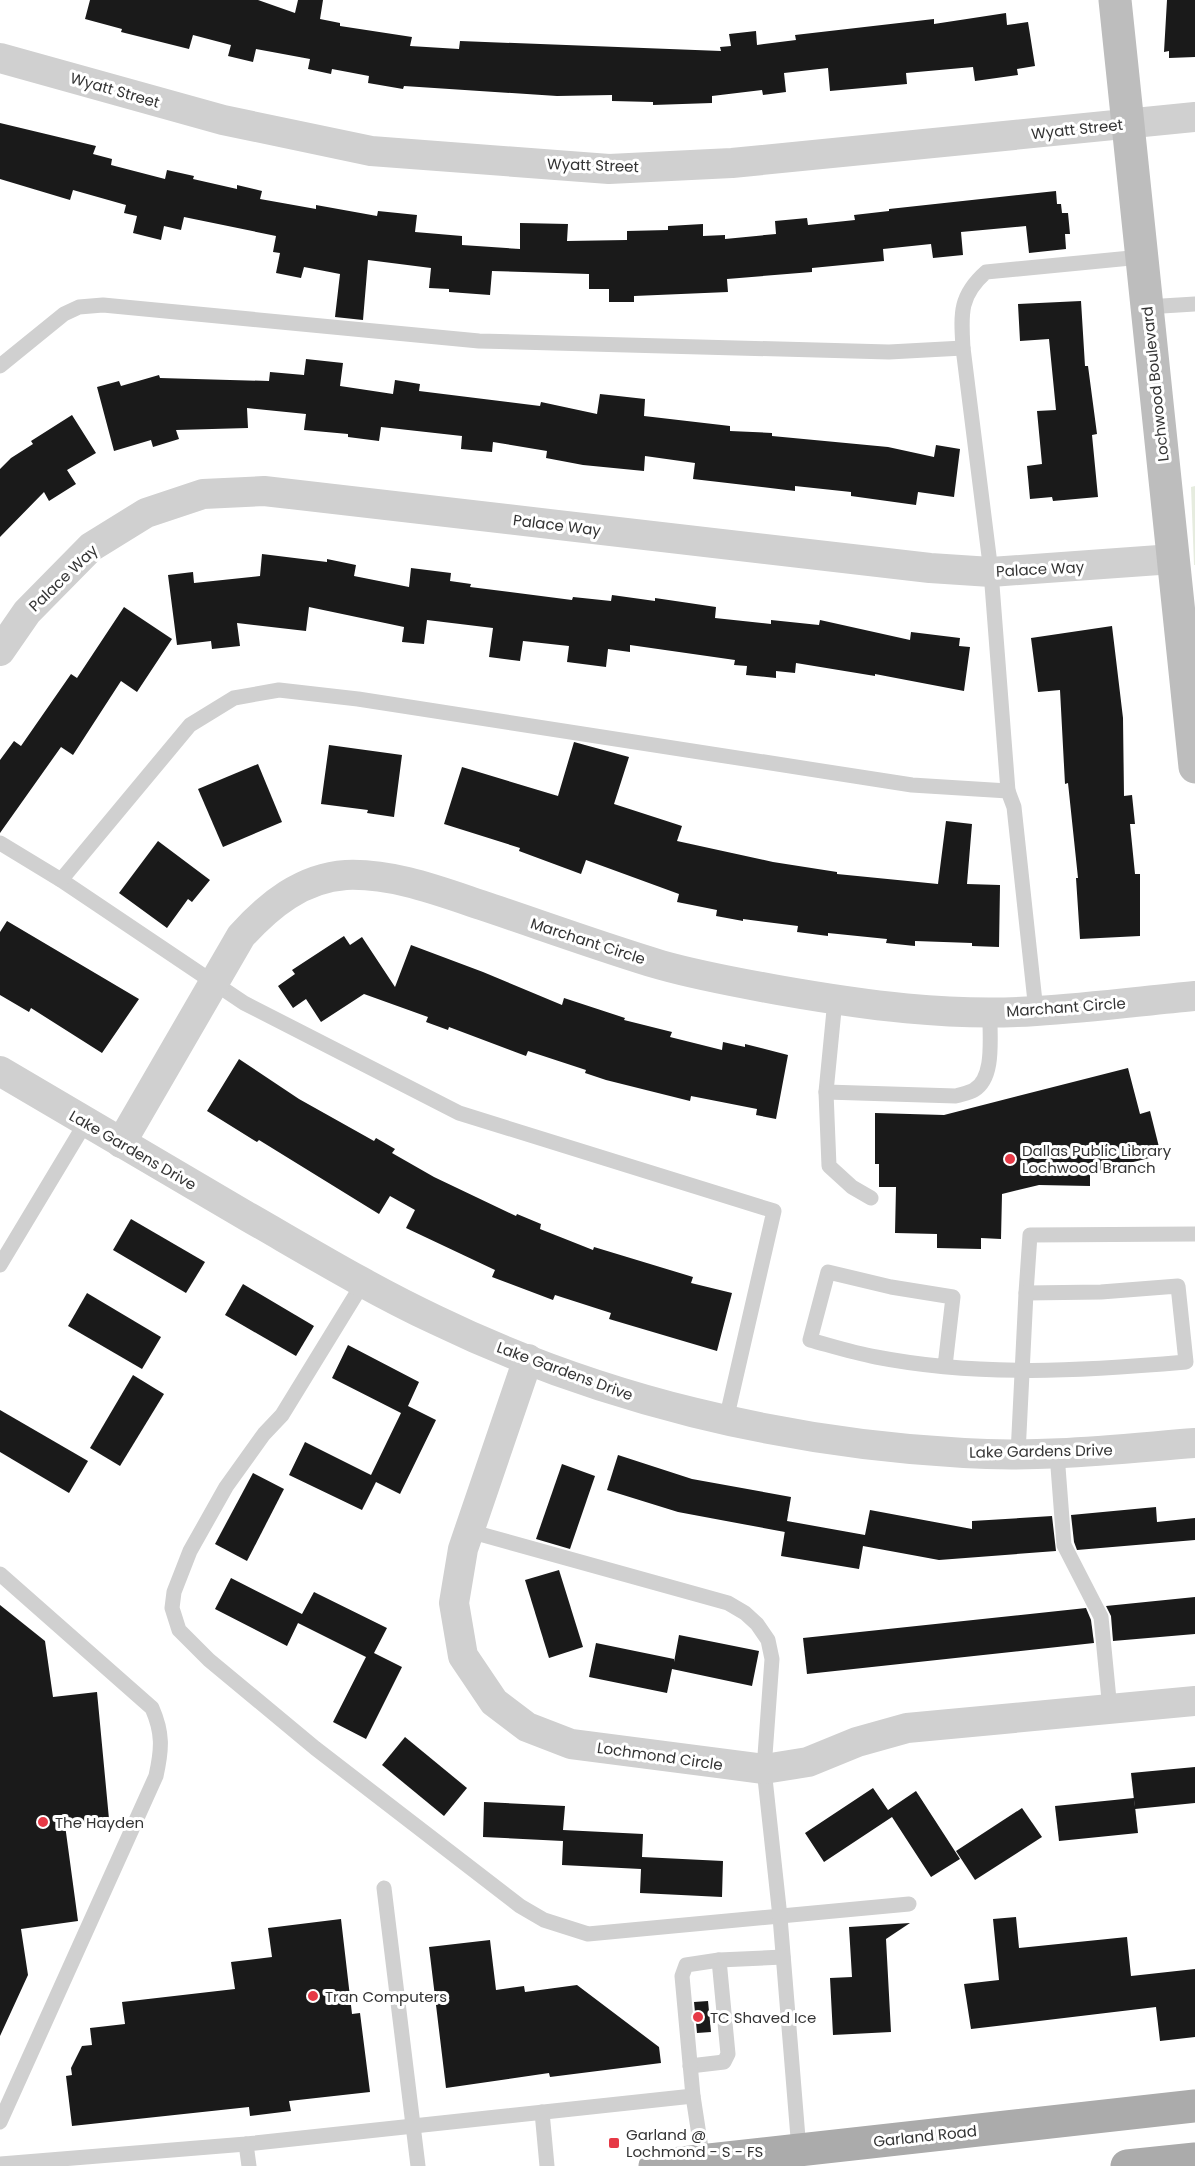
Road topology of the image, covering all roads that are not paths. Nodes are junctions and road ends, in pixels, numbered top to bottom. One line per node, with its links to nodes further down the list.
1 (1115, 0): 4 (street, Lochwood Boulevard)
2 (0, 58): 4 (street, Wyatt Street)
3 (1195, 117): 4 (street, Wyatt Street)
4 (1127, 124): 5 (street, Lochwood Boulevard)
5 (1142, 257): 7 (street, Lochwood Boulevard); 8 (lane)
6 (1195, 304): 7 (lane)
7 (1146, 307): 10 (street, Lochwood Boulevard)
8 (963, 348): 9 (lane); 11 (lane)
9 (0, 366)
10 (1173, 559): 11 (street, Palace Way); 12 (street, Lochwood Boulevard)
11 (991, 572): 13 (street, Palace Way); 15 (lane)
12 (1186, 594): 14 (street, Lochwood Boulevard)
13 (0, 651)
14 (1195, 767)
15 (1008, 792): 17 (lane); 21 (lane)
16 (0, 843): 17 (lane)
17 (61, 880): 18 (lane)
18 (213, 983): 20 (street, Marchant Circle); 26 (street, Marchant Circle); 35 (lane)
19 (1195, 996): 21 (street, Marchant Circle)
20 (835, 1000): 22 (street, Marchant Circle); 24 (lane)
21 (1036, 1011): 22 (street, Marchant Circle)
22 (990, 1012): 24 (lane)
23 (0, 1071): 25 (street, Lake Gardens Drive)
24 (826, 1092): 27 (lane)
25 (86, 1122): 26 (street, Lake Gardens Drive); 29 (lane)
26 (122, 1143): 30 (street, Lake Gardens Drive)
27 (871, 1198)
28 (1195, 1234): 31 (lane)
29 (0, 1265)
30 (363, 1283): 32 (street, Lake Gardens Drive); 46 (lane)
31 (1026, 1293): 34 (lane); 34 (lane)
32 (528, 1359): 35 (street, Lake Gardens Drive); 39 (street, Lochmond Circle)
33 (945, 1366): 33 (lane); 34 (lane)
34 (1022, 1371): 37 (lane)
35 (726, 1420): 37 (street, Lake Gardens Drive)
36 (1195, 1443): 38 (street, Lake Gardens Drive)
37 (1018, 1454): 38 (street, Lake Gardens Drive)
38 (1057, 1454): 42 (lane)
39 (469, 1531): 43 (lane); 43 (street, Lochmond Circle)
40 (0, 1574): 53 (lane)
41 (1195, 1701): 42 (street, Lochmond Circle)
42 (1110, 1710): 43 (street, Lochmond Circle)
43 (764, 1769): 46 (lane)
44 (384, 1888): 54 (lane)
45 (909, 1904): 46 (lane)
46 (780, 1917): 47 (lane)
47 (783, 1957): 48 (lane); 56 (lane)
48 (719, 1960): 49 (lane); 49 (lane)
49 (690, 2066): 50 (lane)
50 (693, 2096): 52 (lane); 58 (lane)
51 (1195, 2106): 56 (main road, Garland Road)
52 (542, 2112): 54 (lane); 64 (lane)
53 (0, 2122)
54 (414, 2127): 55 (lane); 63 (lane)
55 (246, 2144): 60 (lane); 62 (lane)
56 (800, 2158): 58 (main road, Garland Road)
57 (1195, 2159): 61 (main road)
58 (703, 2161): 65 (main road, Garland Road)
59 (0, 2164): 60 (lane)
60 (17, 2164)
61 (1147, 2165)
62 (249, 2166)
63 (418, 2166)
64 (547, 2166)
65 (656, 2166)

